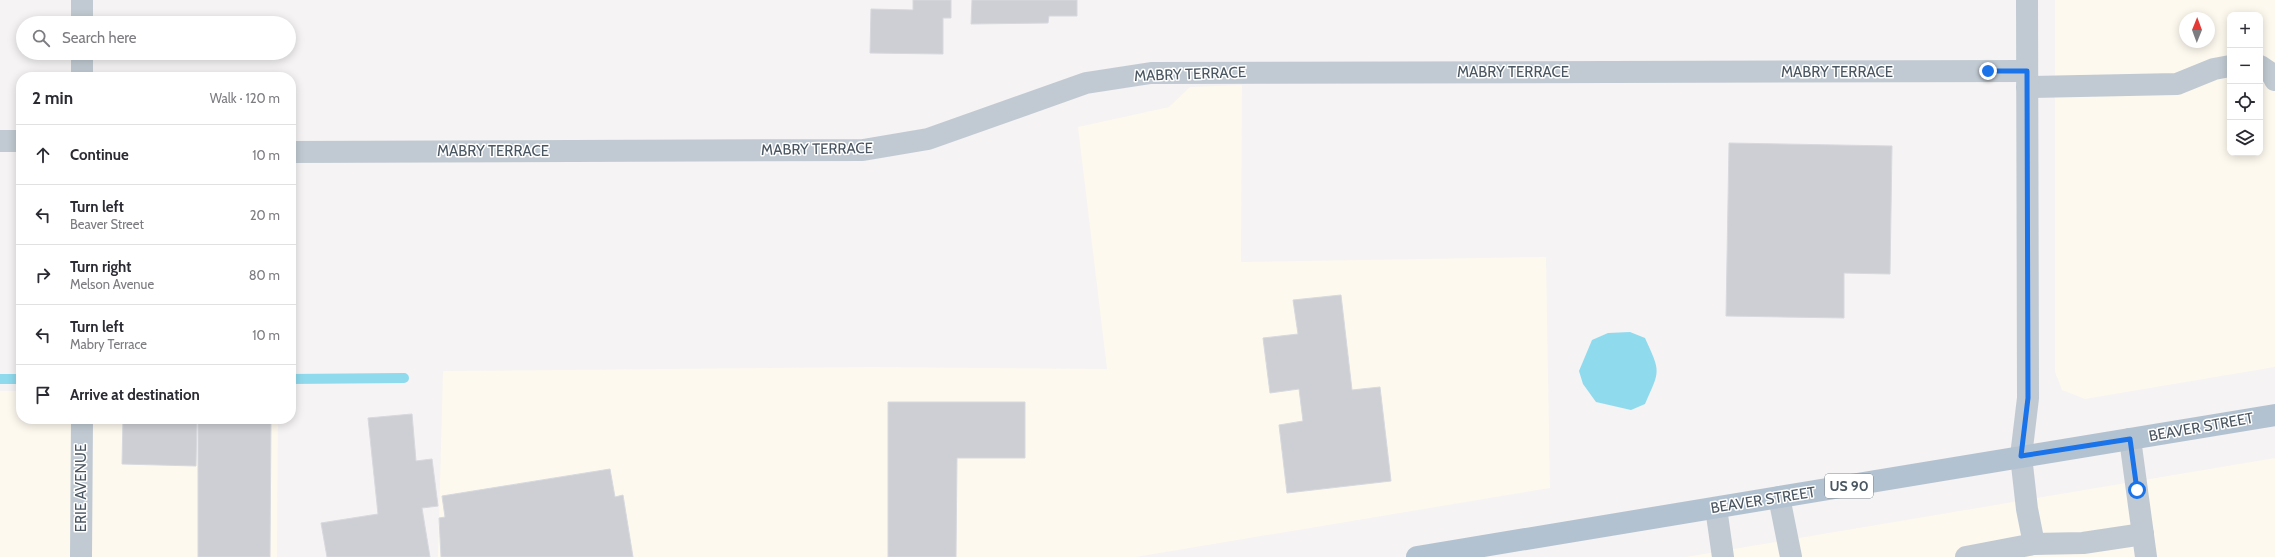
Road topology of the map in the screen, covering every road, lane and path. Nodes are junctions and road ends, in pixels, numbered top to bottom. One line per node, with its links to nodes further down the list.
1 (82, 0): 3 (street)
2 (2028, 0): 8 (street)
3 (82, 16)
4 (82, 60): 7 (street)
5 (2227, 67): 8 (street, MABRY TERRACE)
6 (2263, 68): 9 (street)
7 (82, 72)
8 (2027, 79): 12 (street, MABRY TERRACE); 16 (street)
9 (2275, 80)
10 (0, 141): 11 (street)
11 (16, 141)
12 (296, 152)
13 (2275, 414): 15 (main road, BEAVER STREET / US 90)
14 (82, 424): 21 (street, ERIE AVENUE)
15 (2130, 439): 16 (main road, BEAVER STREET / US 90); 19 (street)
16 (2021, 456): 17 (main road, BEAVER STREET / US 90); 20 (street)
17 (1778, 498): 18 (main road, BEAVER STREET / US 90); 24 (street)
18 (1716, 508): 22 (main road, BEAVER STREET / US 90); 23 (street)
19 (2143, 534): 20 (street); 26 (street)
20 (2034, 544): 25 (street)
21 (81, 557)
22 (1417, 557)
23 (1723, 557)
24 (1791, 557)
25 (1966, 557)
26 (2146, 557)

